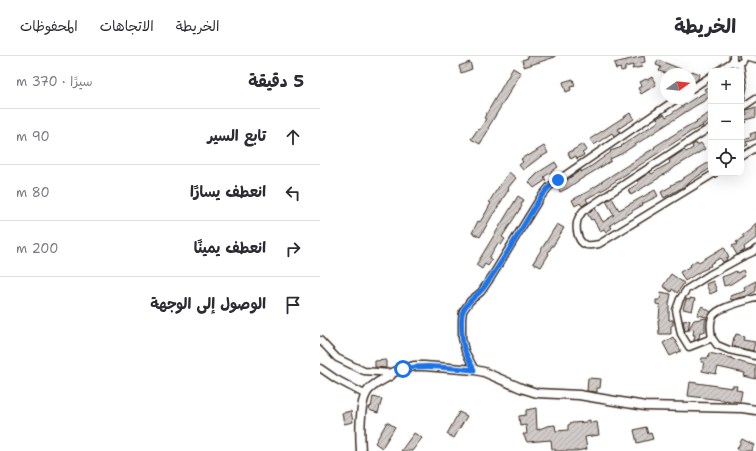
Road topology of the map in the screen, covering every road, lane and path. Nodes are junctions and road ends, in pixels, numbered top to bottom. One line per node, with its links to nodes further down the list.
1 (743, 56): 3 (street); 4 (street)
2 (733, 59): 4 (street); 5 (street)
3 (756, 59)
4 (740, 64): 6 (street)
5 (722, 68)
6 (741, 68)
7 (708, 78): 8 (street)
8 (696, 86)
9 (756, 98): 11 (street)
10 (669, 104): 22 (street)
11 (744, 106)
12 (708, 129): 15 (street)
13 (756, 148): 14 (street)
14 (744, 155)
15 (710, 176)
16 (756, 249): 18 (street)
17 (756, 298): 18 (street)
18 (712, 338): 20 (street)
19 (320, 340): 23 (street)
20 (756, 356)
21 (320, 368): 24 (street)
22 (474, 370): 23 (main road); 25 (main road)
23 (391, 373): 24 (main road)
24 (366, 395): 26 (main road)
25 (756, 410)
26 (361, 451)

